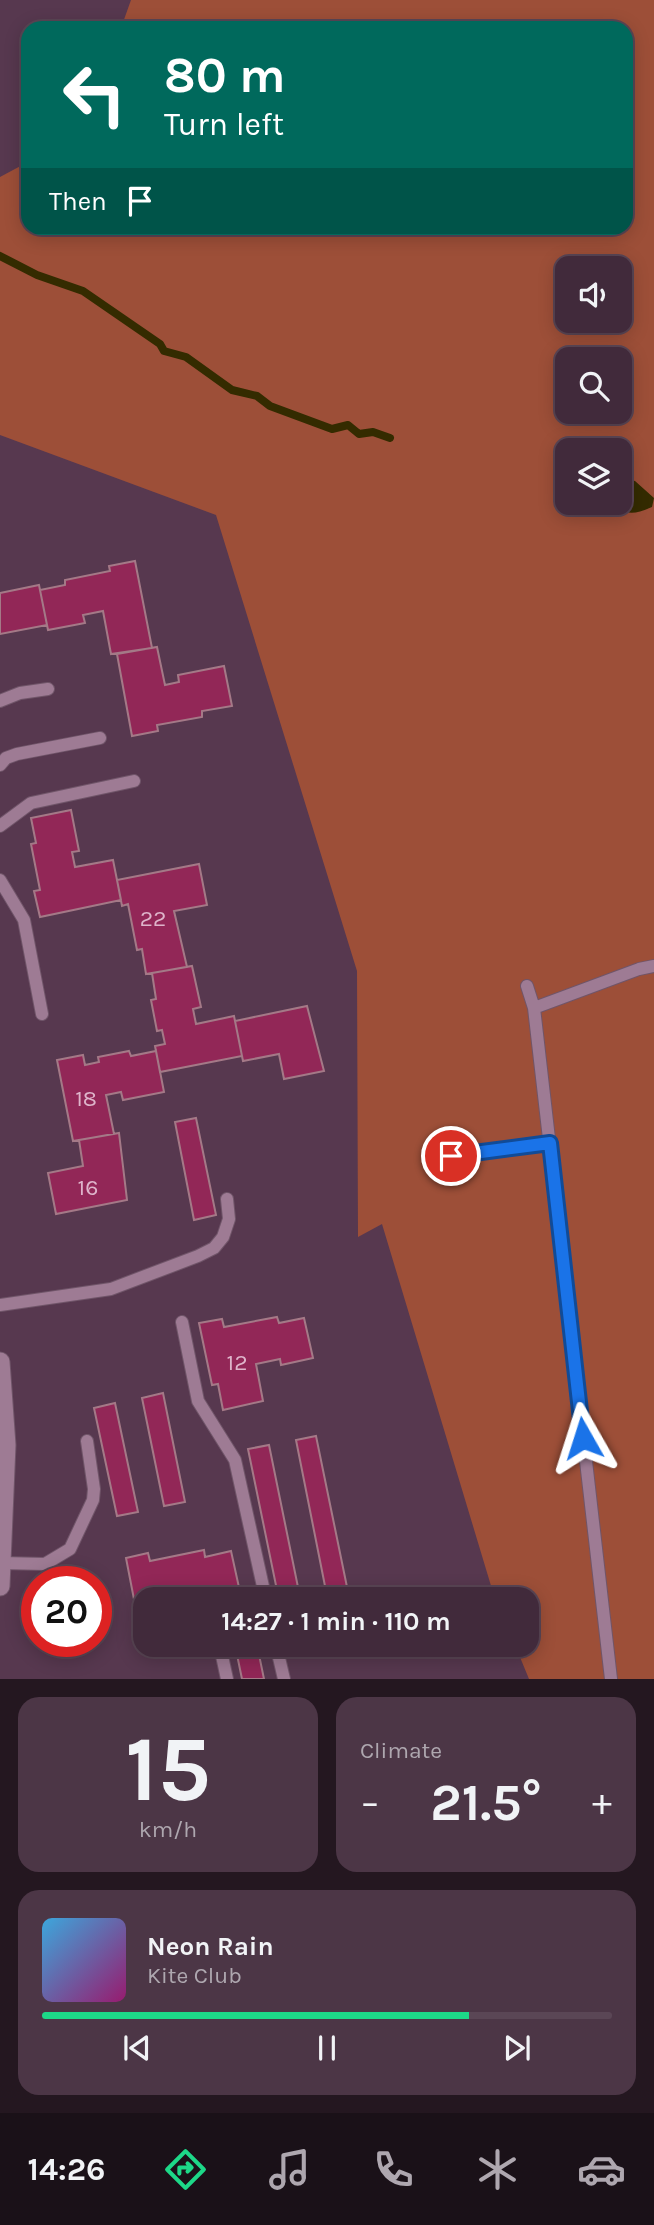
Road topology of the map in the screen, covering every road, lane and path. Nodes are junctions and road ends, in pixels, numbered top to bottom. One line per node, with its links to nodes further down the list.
1 (48, 689): 2 (lane)
2 (0, 701)
3 (100, 738): 4 (lane)
4 (0, 765)
5 (134, 781): 6 (lane)
6 (0, 826)
7 (0, 880): 11 (lane)
8 (654, 966): 10 (lane)
9 (527, 986): 10 (lane)
10 (534, 1008): 12 (lane)
11 (42, 1014)
12 (550, 1143): 13 (lane); 26 (lane)
13 (451, 1156)
14 (227, 1199): 15 (lane)
15 (0, 1306)
16 (182, 1322): 21 (lane)
17 (0, 1362): 19 (street)
18 (87, 1441): 19 (lane)
19 (2, 1553): 20 (street)
20 (0, 1586)
21 (263, 1587)
22 (222, 1657): 24 (lane)
23 (279, 1657): 25 (lane)
24 (227, 1679)
25 (284, 1679)
26 (611, 1679)

